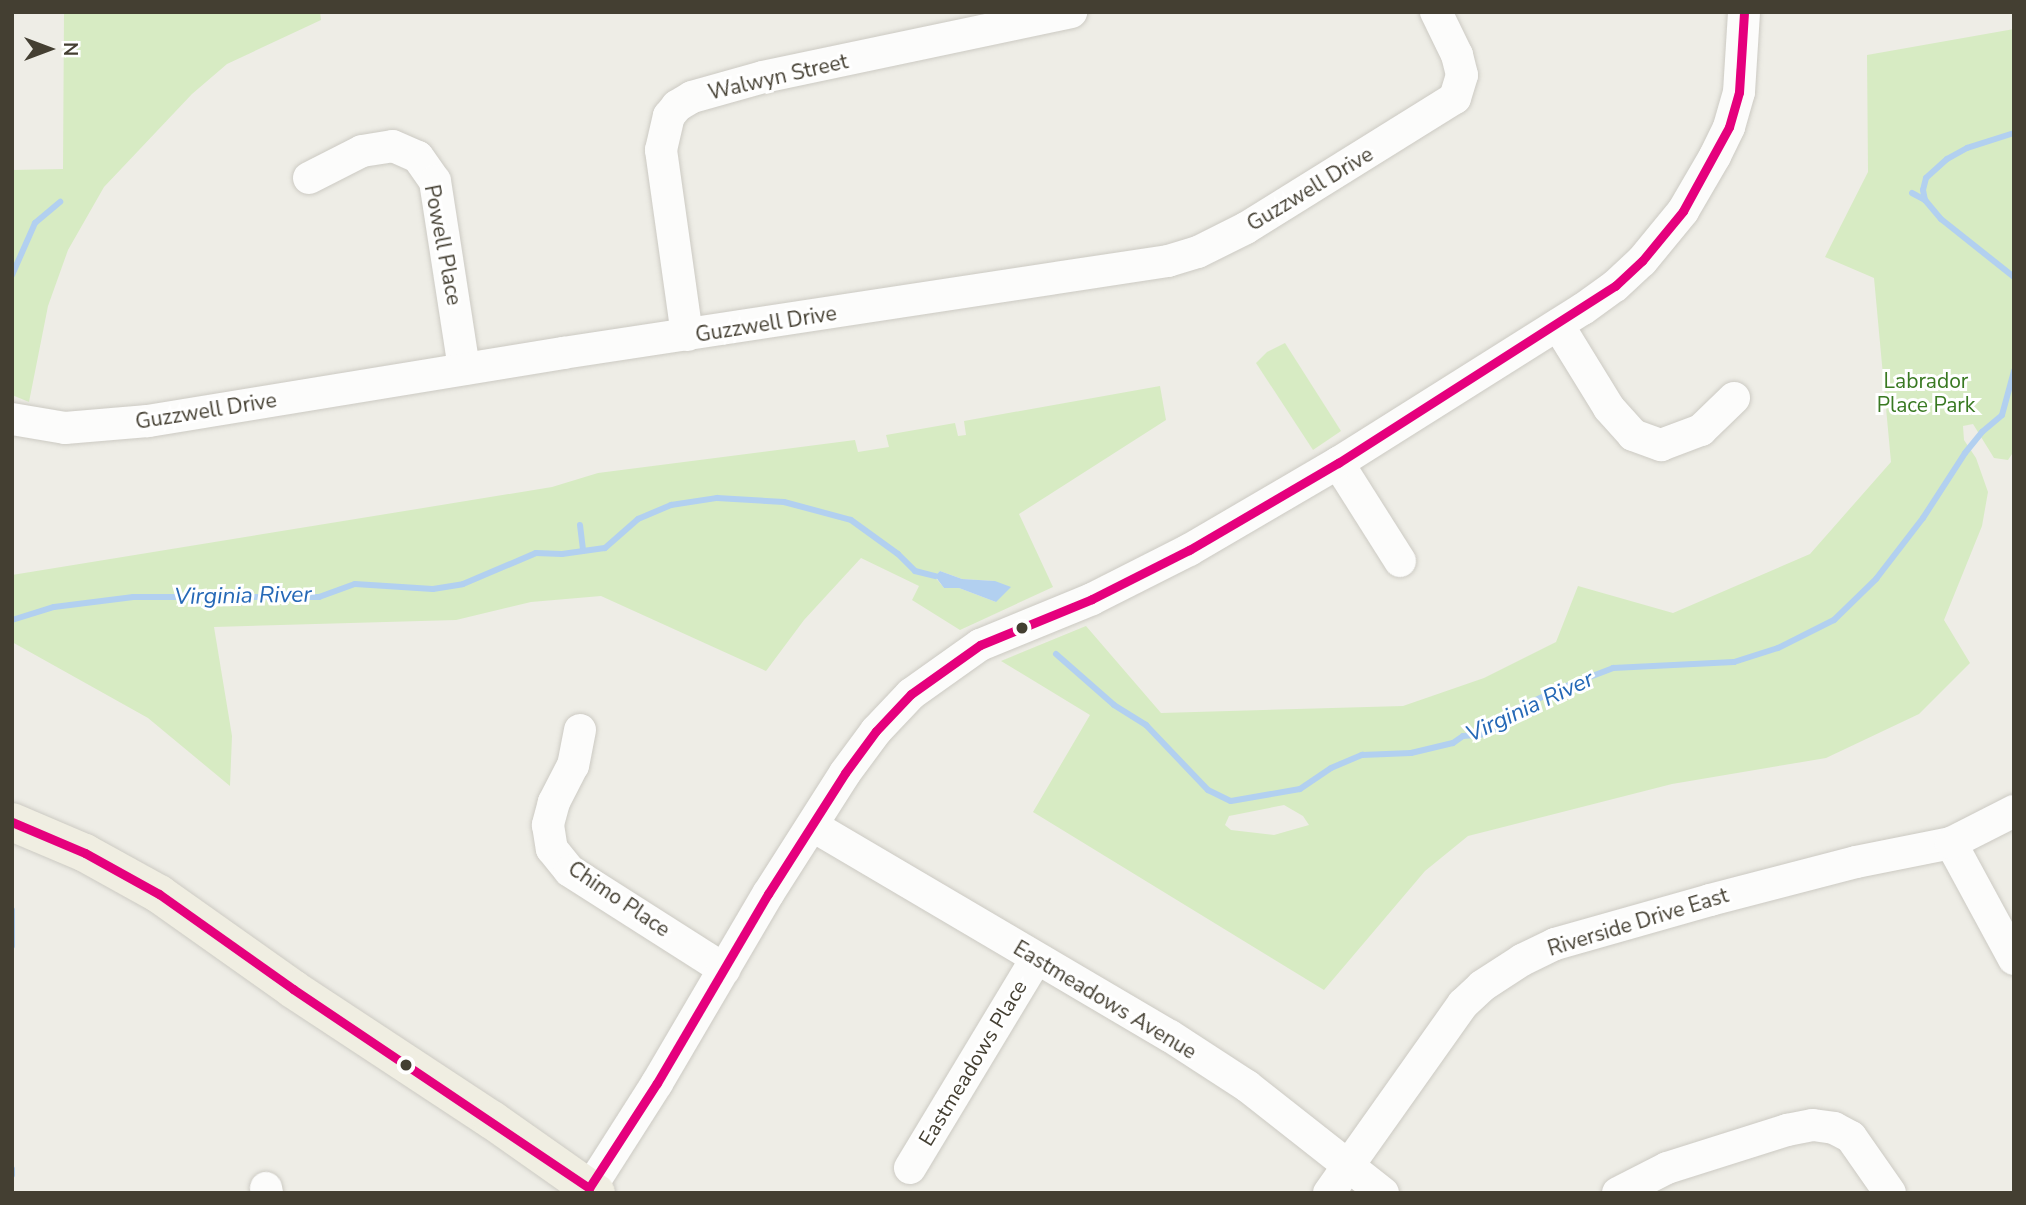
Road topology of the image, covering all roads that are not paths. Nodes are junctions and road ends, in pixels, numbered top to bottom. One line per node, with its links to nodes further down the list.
1 (1071, 12): 6 (street, Walwyn Street)
2 (1436, 12): 6 (street, Guzzwell Drive)
3 (1744, 12): 5 (street)
4 (309, 178): 7 (street, Powell Place)
5 (1558, 325): 8 (street); 10 (street)
6 (687, 335): 7 (street, Guzzwell Drive)
7 (464, 369): 9 (street, Guzzwell Drive)
8 (1734, 398)
9 (12, 419)
10 (1338, 463): 11 (street); 15 (street)
11 (1400, 561)
12 (580, 730): 19 (street, Chimo Place)
13 (2014, 811): 16 (street, Riverside Drive East)
14 (12, 822): 22 (main road)
15 (813, 826): 17 (street, Eastmeadows Avenue); 19 (street)
16 (1951, 843): 18 (street); 20 (street, Riverside Drive East)
17 (1036, 959): 20 (street, Eastmeadows Avenue); 21 (street, Eastmeadows Place)
18 (2014, 959)
19 (724, 969): 22 (street)
20 (1349, 1165): 23 (street, Riverside Drive East); 24 (street, Eastmeadows Avenue)
21 (910, 1168)
22 (591, 1191)
23 (1329, 1193)
24 (1383, 1193)
25 (1618, 1193): 26 (street)
26 (1890, 1193)

